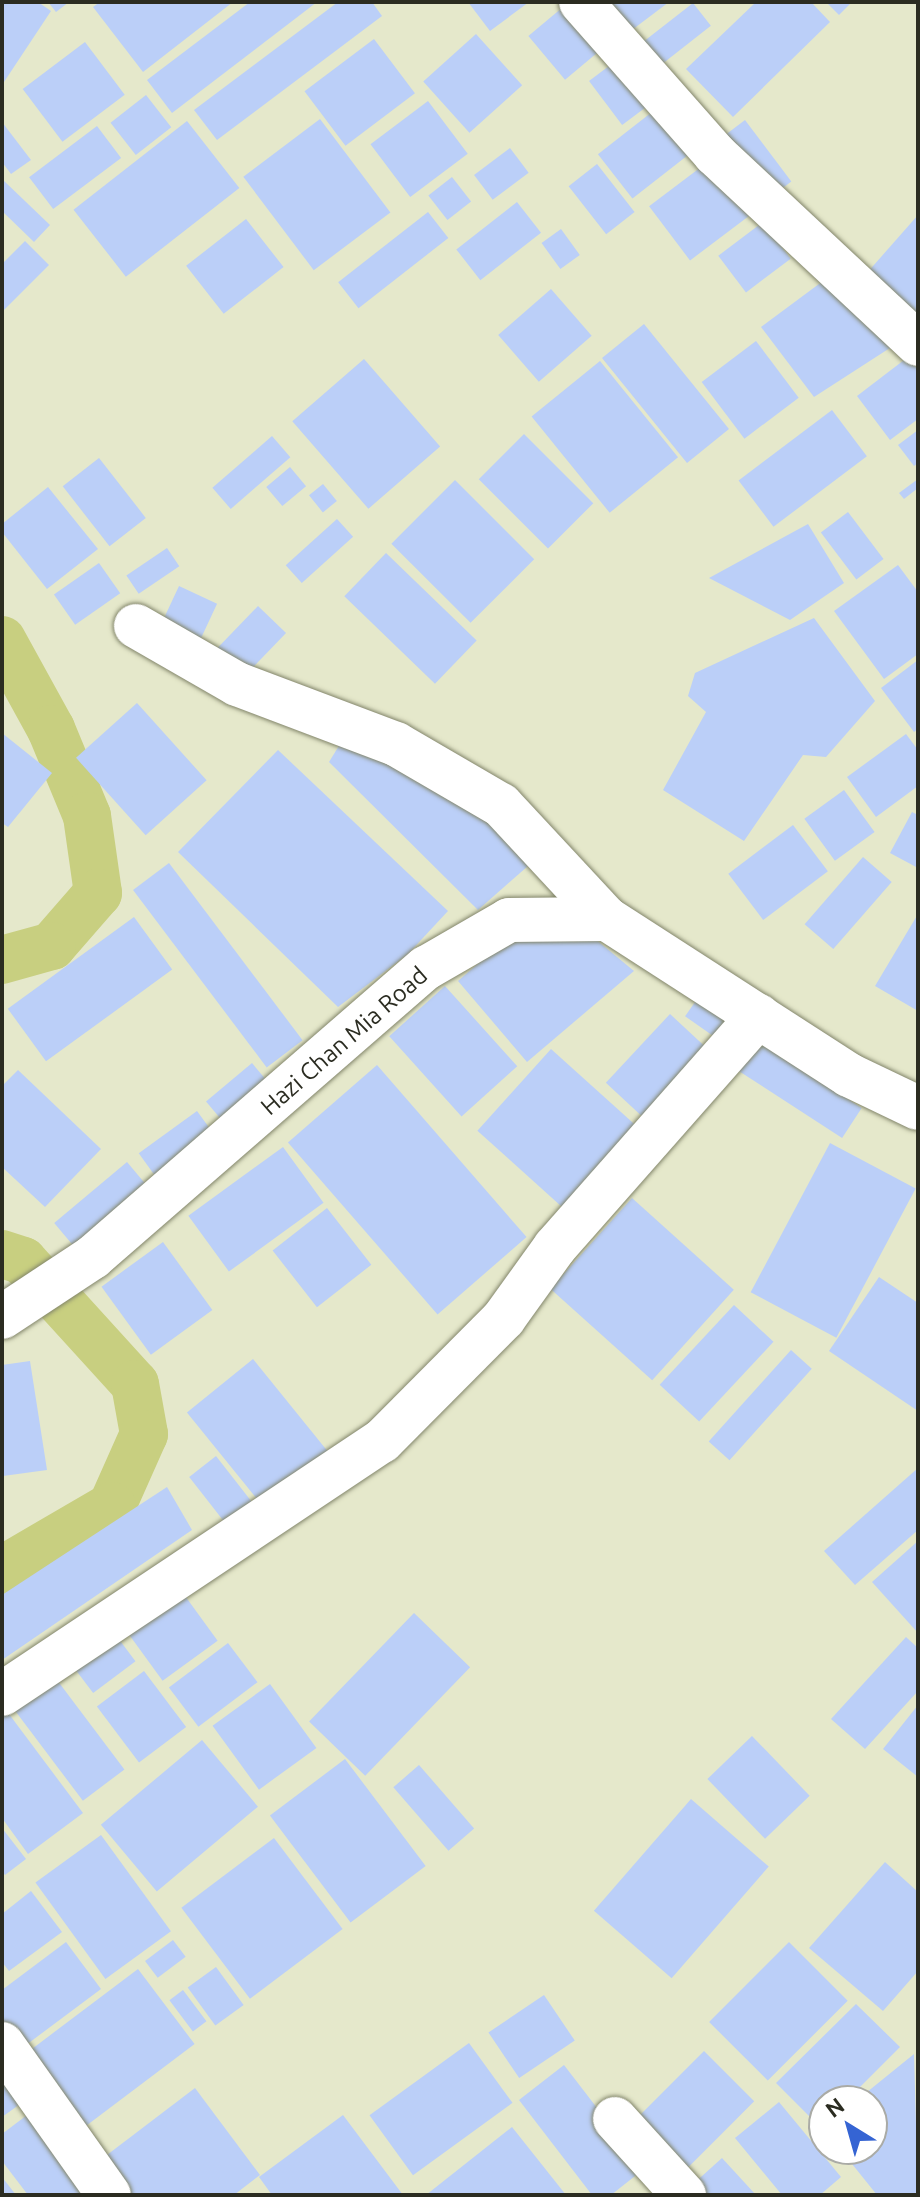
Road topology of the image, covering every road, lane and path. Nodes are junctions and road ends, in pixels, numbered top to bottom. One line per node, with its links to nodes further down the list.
1 (581, 2): 2 (street)
2 (918, 344)
3 (136, 626): 4 (street)
4 (607, 919): 5 (street); 7 (street, Hazi Chan Mia Road)
5 (759, 1016): 6 (street); 8 (street)
6 (918, 1108)
7 (2, 1317)
8 (2, 1694)
9 (2, 2044): 11 (street)
10 (615, 2119): 12 (street)
11 (109, 2195)
12 (684, 2195)

